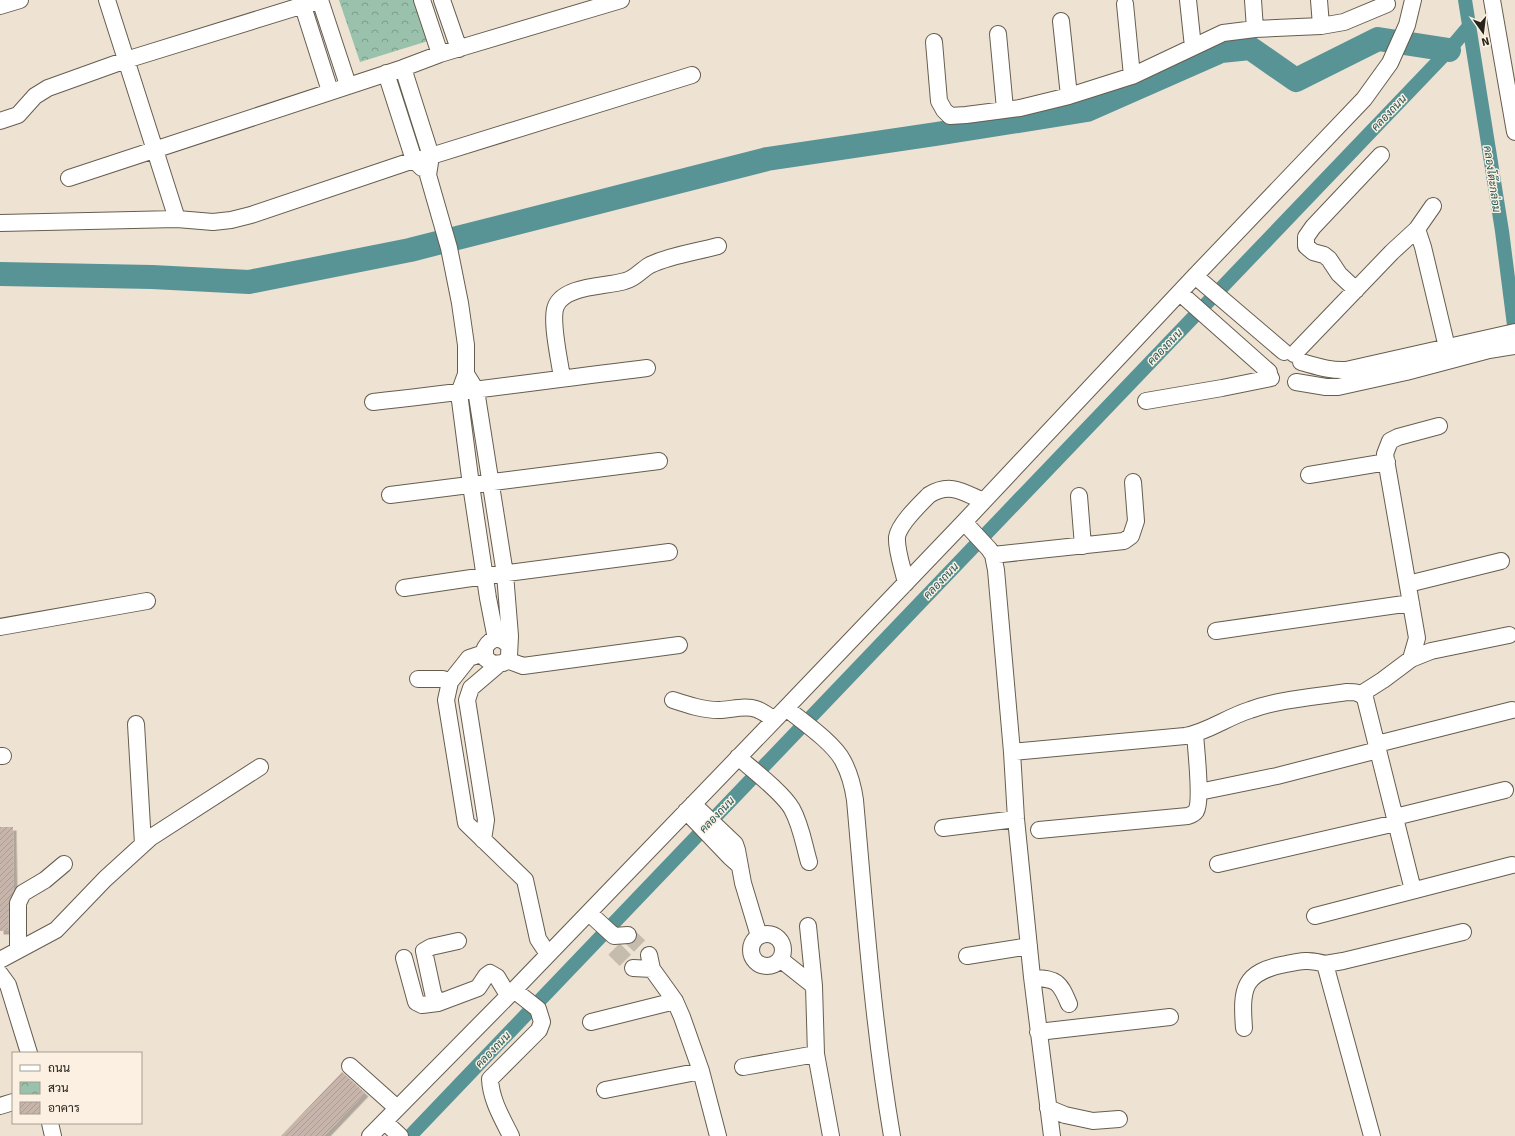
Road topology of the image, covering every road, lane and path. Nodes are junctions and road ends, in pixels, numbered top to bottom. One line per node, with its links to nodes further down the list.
1 (20, 0): 15 (street)
2 (107, 0): 24 (street)
3 (320, 0): 12 (street); 29 (street)
4 (422, 0): 23 (street)
5 (442, 0): 22 (street)
6 (622, 0): 22 (street)
7 (1188, 0): 21 (street)
8 (1253, 0): 18 (street)
9 (1318, 0): 17 (street)
10 (1413, 0): 46 (street)
11 (1492, 0): 34 (street)
12 (302, 3): 24 (street); 30 (street)
13 (1125, 4): 28 (street)
14 (1387, 4): 17 (street)
15 (0, 6)
16 (1061, 21): 31 (street)
17 (1320, 26): 18 (street)
18 (1255, 30): 21 (street)
19 (998, 34): 32 (street)
20 (934, 42): 32 (street)
21 (1193, 47): 28 (street)
22 (458, 49): 23 (street)
23 (440, 54): 25 (street)
24 (126, 60): 33 (street); 35 (street)
25 (403, 68): 26 (street); 37 (street)
26 (386, 73): 29 (street); 38 (street)
27 (692, 75): 37 (street)
28 (1132, 76): 31 (street)
29 (348, 85): 30 (street)
30 (330, 91): 35 (street)
31 (1069, 96): 32 (street)
32 (1005, 109)
33 (0, 121)
34 (1515, 132)
35 (154, 149): 40 (street); 42 (street)
36 (1381, 155): 47 (street)
37 (431, 156): 38 (street); 39 (street)
38 (414, 160): 39 (street); 42 (street)
39 (428, 175): 57 (street)
40 (69, 178)
41 (1434, 206): 44 (street)
42 (177, 219): 43 (street)
43 (0, 223)
44 (1417, 229): 47 (street); 54 (street)
45 (718, 246): 59 (street)
46 (1199, 279): 48 (street); 49 (street)
47 (1356, 290): 55 (street)
48 (1184, 297): 51 (street); 74 (street)
49 (1246, 320): 51 (street); 55 (street)
50 (1515, 332): 52 (street)
51 (1230, 338): 58 (street)
52 (1488, 344): 53 (street); 54 (street)
53 (1515, 346)
54 (1449, 354): 55 (street); 60 (street)
55 (1293, 356): 58 (street); 60 (street)
56 (647, 368): 59 (street)
57 (466, 374): 61 (street); 62 (street)
58 (1270, 375): 60 (street); 63 (street)
59 (562, 378): 61 (street)
60 (1296, 382)
61 (476, 390): 62 (street); 69 (street)
62 (460, 393): 64 (street); 71 (street)
63 (1146, 401)
64 (373, 402)
65 (1439, 426): 67 (street)
66 (659, 461): 69 (street)
67 (1387, 462): 68 (street); 83 (street)
68 (1309, 475)
69 (490, 482): 71 (street); 80 (street)
70 (1133, 482): 76 (street)
71 (471, 485): 72 (street); 81 (street)
72 (390, 495)
73 (1079, 496): 76 (street)
74 (983, 501): 75 (street); 82 (street)
75 (967, 525): 78 (street); 82 (street)
76 (1083, 546): 78 (street)
77 (669, 552): 80 (street)
78 (991, 552): 103 (street)
79 (1501, 562): 83 (street)
80 (506, 574): 81 (street); 91 (street)
81 (485, 576): 84 (street); 91 (street)
82 (906, 583): 98 (street)
83 (1408, 584): 86 (street)
84 (404, 588)
85 (147, 602): 87 (street)
86 (1411, 603): 88 (street); 92 (street)
87 (0, 627)
88 (1216, 631)
89 (1509, 635): 92 (street)
90 (679, 645): 91 (street)
91 (502, 653): 94 (street); 113 (street)
92 (1411, 658): 95 (street)
93 (418, 679): 94 (street)
94 (450, 682): 113 (street)
95 (1361, 694): 101 (street); 102 (street)
96 (674, 700): 99 (street)
97 (1512, 710): 102 (street)
98 (790, 711): 99 (street); 164 (street)
99 (774, 720): 104 (street)
100 (136, 724): 114 (street)
101 (1195, 734): 103 (street); 107 (street)
102 (1377, 747): 107 (street); 110 (street)
103 (1012, 752): 109 (street)
104 (741, 760): 108 (street); 115 (street)
105 (260, 767): 114 (street)
106 (1505, 790): 110 (street)
107 (1198, 792): 112 (street)
108 (694, 812): 120 (street); 124 (street)
109 (1016, 819): 111 (street); 127 (street)
110 (1395, 820): 117 (street); 119 (street)
111 (943, 828)
112 (1039, 830)
113 (483, 840): 129 (street)
114 (143, 844): 128 (street)
115 (809, 862)
116 (64, 864): 128 (street)
117 (1218, 864)
118 (1512, 865): 119 (street)
119 (1413, 890): 121 (street)
120 (592, 915): 125 (street); 129 (street)
121 (1315, 916)
122 (808, 926): 138 (street)
123 (1463, 932): 134 (street)
124 (759, 936): 132 (street); 132 (street)
125 (617, 938)
126 (458, 941): 141 (street)
127 (1029, 946): 130 (street); 137 (street)
128 (18, 950): 133 (street)
129 (548, 954): 139 (street)
130 (967, 956)
131 (404, 958): 141 (street)
132 (780, 959): 138 (street)
133 (0, 960)
134 (1325, 964): 145 (street); 166 (street)
135 (633, 968): 140 (street)
136 (0, 974): 147 (street)
137 (1032, 977): 142 (street); 146 (street)
138 (814, 986): 148 (street)
139 (514, 993): 141 (street); 155 (street); 161 (street)
140 (675, 1001): 144 (street); 151 (street)
141 (438, 1003)
142 (1069, 1004)
143 (1170, 1017): 146 (street)
144 (591, 1022)
145 (1244, 1028)
146 (1038, 1032): 156 (street)
147 (29, 1052)
148 (816, 1054): 150 (street); 163 (street)
149 (350, 1066): 155 (street)
150 (743, 1067)
151 (701, 1071): 152 (street); 162 (street)
152 (605, 1090)
153 (12, 1102): 154 (street)
154 (0, 1106)
155 (397, 1108): 159 (street)
156 (1048, 1108): 157 (street); 165 (street)
157 (1119, 1119)
158 (50, 1124): 160 (street)
159 (383, 1131)
160 (53, 1136)
161 (511, 1136)
162 (718, 1136)
163 (828, 1136)
164 (892, 1136)
165 (1052, 1136)
166 (1372, 1136)

